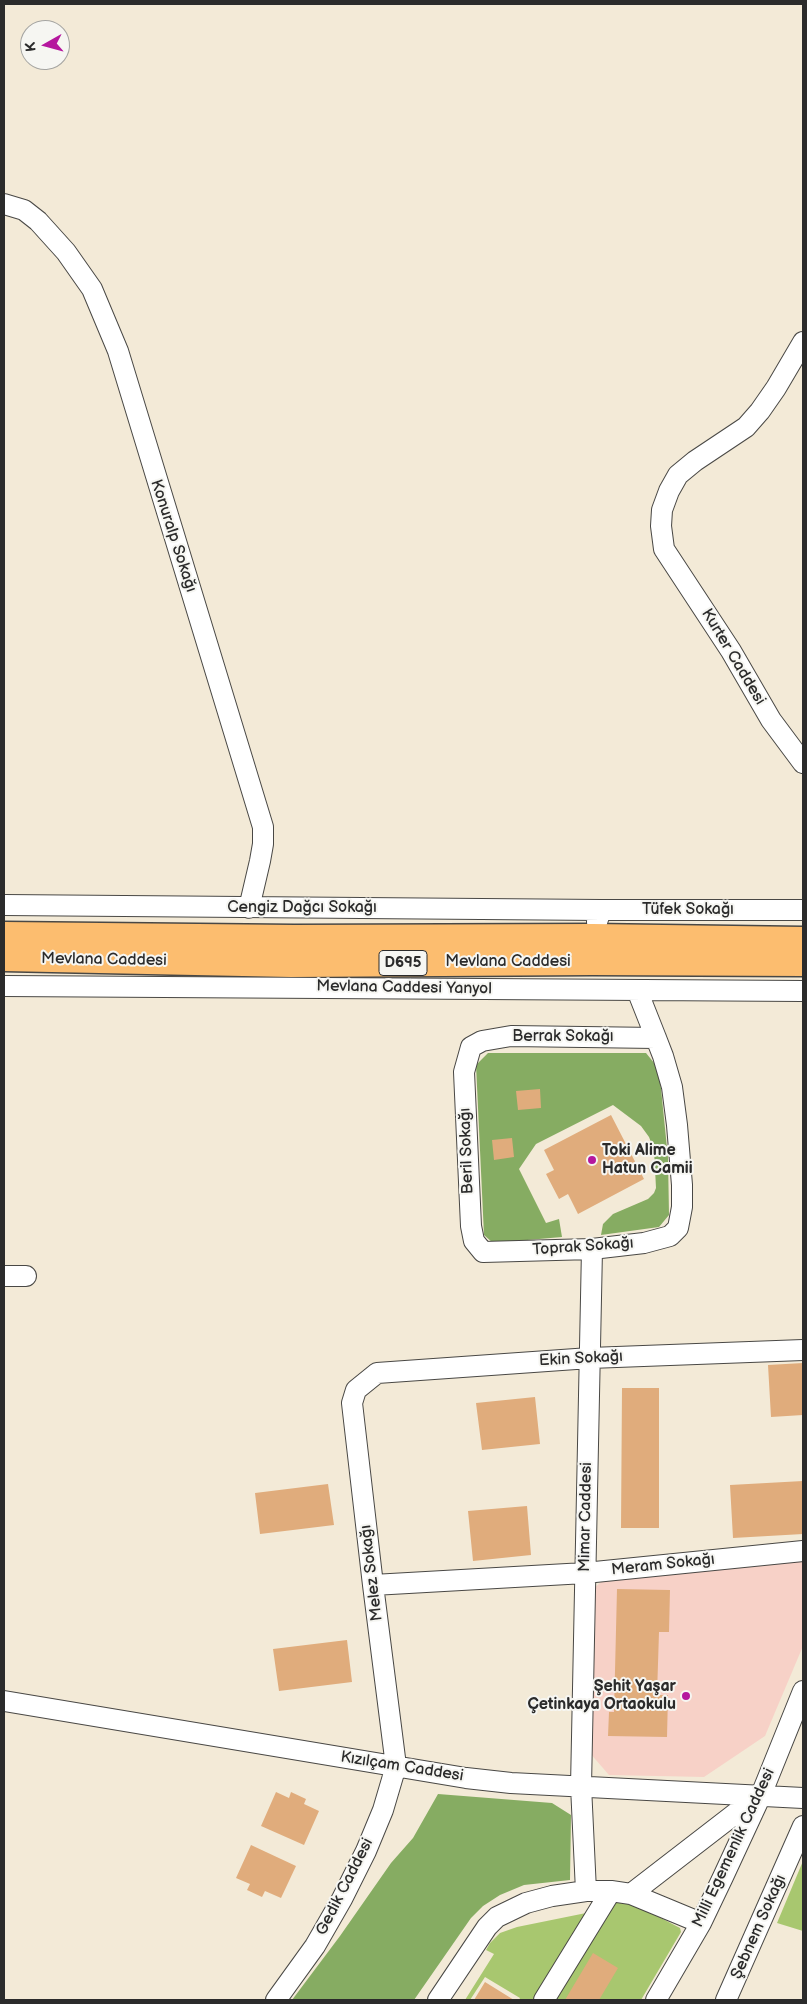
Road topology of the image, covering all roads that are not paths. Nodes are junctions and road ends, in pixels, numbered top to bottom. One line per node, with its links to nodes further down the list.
1 (4, 204): 5 (street, Konuralp Sokağı)
2 (803, 342): 3 (street, Kurter Caddesi)
3 (803, 763)
4 (4, 905): 5 (street, Cengiz Dağcı Sokağı)
5 (249, 908): 6 (street, Cengiz Dağcı Sokağı)
6 (601, 910): 7 (street, Tüfek Sokağı); 9 (street)
7 (803, 910)
8 (4, 935): 9 (main road, Mevlana Caddesi / D695)
9 (593, 937): 10 (main road, Mevlana Caddesi / D695)
10 (803, 940)
11 (4, 958): 12 (main road, Mevlana Caddesi / D695)
12 (803, 963)
13 (4, 986): 14 (street, Mevlana Caddesi Yanyol)
14 (637, 990): 15 (street, Mevlana Caddesi Yanyol); 16 (street)
15 (803, 991)
16 (656, 1038): 17 (street, Berrak Sokağı); 18 (street, Toprak Sokağı)
17 (471, 1047): 19 (street, Beril Sokağı)
18 (592, 1248): 19 (street, Toprak Sokağı); 23 (street, Mimar Caddesi)
19 (483, 1252)
20 (4, 1276): 21 (street)
21 (26, 1276)
22 (803, 1350): 23 (street, Ekin Sokağı)
23 (590, 1358): 24 (street, Ekin Sokağı); 26 (street, Mimar Caddesi)
24 (363, 1383): 27 (street, Melez Sokağı)
25 (803, 1551): 26 (street, Meram Sokağı)
26 (585, 1573): 27 (street, Meram Sokağı); 31 (street, Mimar Caddesi)
27 (373, 1585): 30 (street, Melez Sokağı)
28 (803, 1691): 32 (street, Milli Egemenlik Caddesi)
29 (4, 1701): 30 (street, Kızılçam Caddesi)
30 (396, 1766): 31 (street, Kızılçam Caddesi); 39 (street, Gedik Caddesi)
31 (580, 1786): 32 (street, Kızılçam Caddesi); 35 (street, Mimar Caddesi)
32 (761, 1794): 33 (street, Kızılçam Caddesi); 37 (street); 38 (street, Milli Egemenlik Caddesi)
33 (803, 1798)
34 (803, 1826): 43 (street, Şebnem Sokağı)
35 (586, 1891): 36 (street); 40 (street)
36 (611, 1891): 37 (street); 41 (street)
37 (631, 1894): 38 (street)
38 (701, 1923): 42 (street, Milli Egemenlik Caddesi)
39 (276, 2000)
40 (438, 2000)
41 (544, 2000)
42 (656, 2000)
43 (726, 2000)

